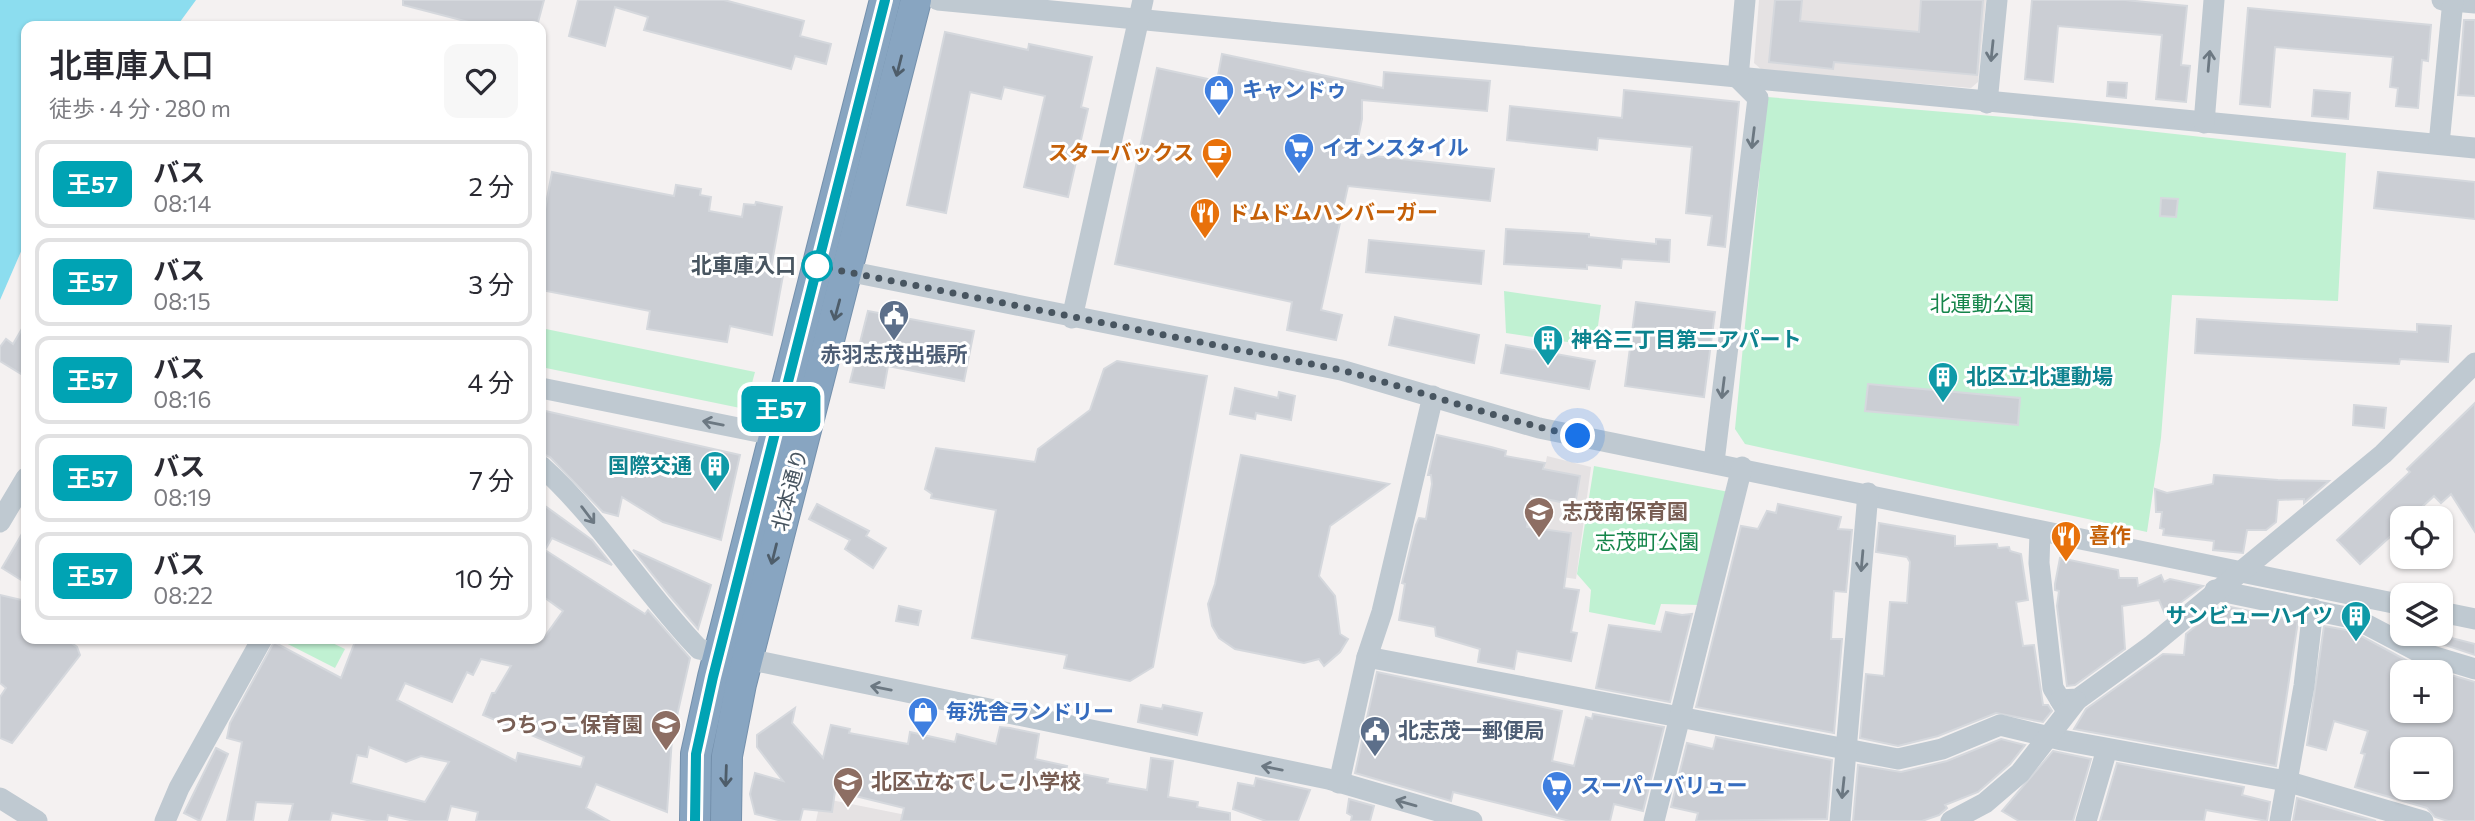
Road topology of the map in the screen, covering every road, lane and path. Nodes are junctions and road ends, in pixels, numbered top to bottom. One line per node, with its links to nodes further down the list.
1 (885, 0): 20 (highway, 北本通り)
2 (916, 0): 15 (highway, 北本通り, one-way to 15)
3 (938, 0): 9 (street)
4 (1745, 0): 10 (street)
5 (1997, 0): 11 (street, one-way to 11)
6 (2214, 0): 12 (street, one-way to 6)
7 (2449, 0): 8 (street); 13 (street)
8 (2475, 3)
9 (1140, 9): 10 (street); 16 (street)
10 (1738, 78): 11 (street); 22 (street, one-way to 22)
11 (1987, 103): 12 (street)
12 (2204, 123): 13 (street)
13 (2439, 145): 14 (street)
14 (2475, 148)
15 (847, 271): 16 (street); 21 (highway, 北本通り, one-way to 21)
16 (1072, 317): 19 (street)
17 (2475, 363): 29 (street)
18 (546, 389): 20 (street, one-way to 18)
19 (1433, 396): 22 (street); 37 (street)
20 (773, 435): 21 (street); 36 (highway, 北本通り)
21 (804, 441): 36 (highway, 北本通り, one-way to 36)
22 (1714, 462): 23 (street)
23 (1742, 467): 26 (street); 40 (street)
24 (546, 471): 36 (street, one-way to 36)
25 (21, 486): 27 (street)
26 (1868, 493): 28 (street); 43 (street, one-way to 43)
27 (0, 522)
28 (2040, 532): 29 (street); 39 (street)
29 (2237, 572): 30 (street); 31 (street)
30 (2216, 590): 32 (street); 39 (street)
31 (2390, 602)
32 (2313, 609): 38 (street); 44 (street)
33 (2453, 614): 34 (street)
34 (2475, 619)
35 (259, 644): 48 (street)
36 (733, 656): 45 (street, one-way to 36); 49 (highway, 北本通り); 50 (highway, 北本通り, one-way to 50)
37 (1367, 657): 40 (street); 45 (street)
38 (2475, 669)
39 (2068, 703): 41 (street)
40 (1680, 717): 43 (street); 52 (street)
41 (2049, 737): 42 (street); 43 (street); 54 (street)
42 (2107, 748): 44 (street); 55 (street)
43 (1847, 749): 53 (street, one-way to 53)
44 (2286, 781): 56 (street); 57 (street)
45 (1339, 783): 51 (street, one-way to 45)
46 (0, 798): 47 (street)
47 (37, 821)
48 (165, 821)
49 (695, 821)
50 (726, 821)
51 (1471, 821)
52 (1654, 821)
53 (1840, 821)
54 (1951, 821)
55 (2086, 821)
56 (2280, 821)
57 (2423, 821)

